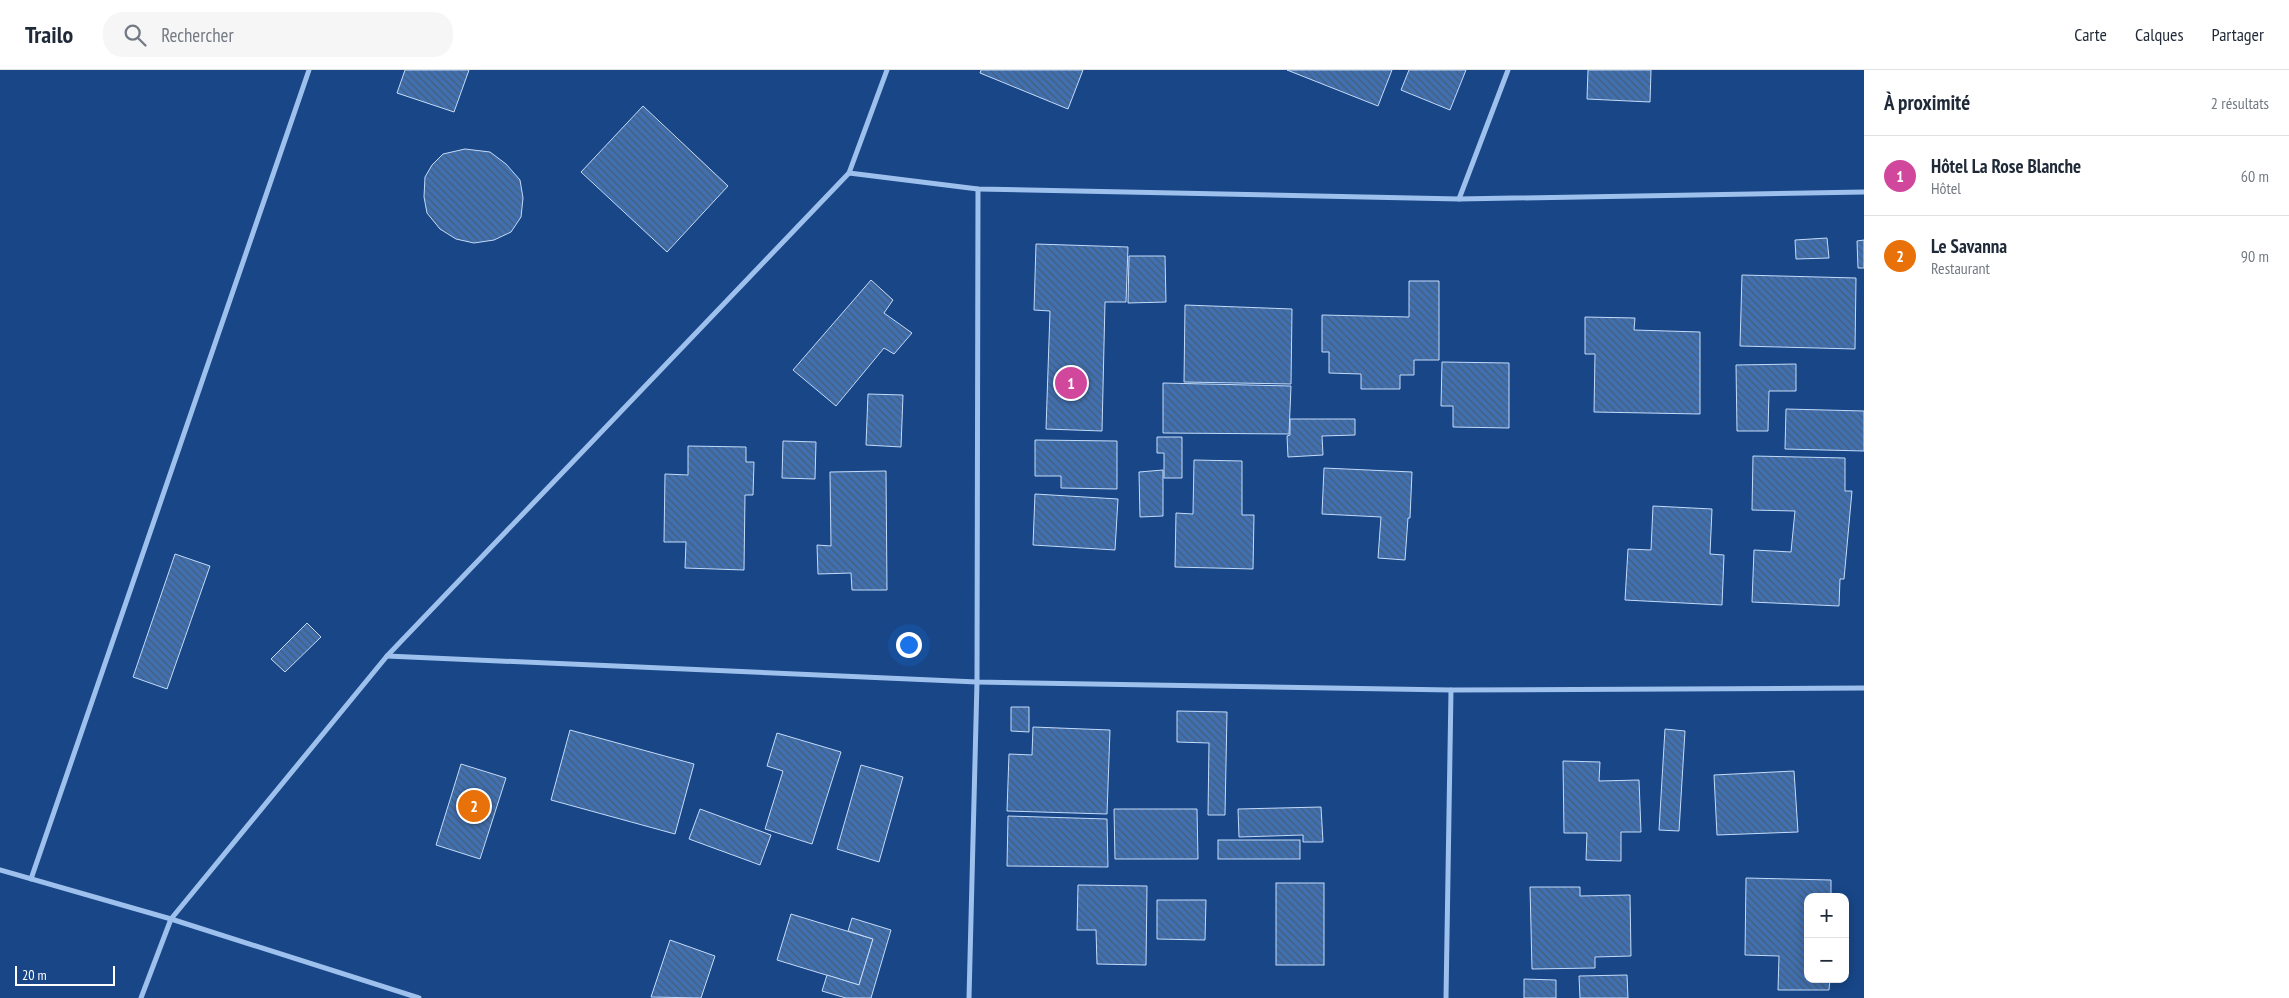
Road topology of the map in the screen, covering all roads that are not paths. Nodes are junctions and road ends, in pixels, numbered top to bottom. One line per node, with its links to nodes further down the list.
1 (309, 70): 13 (street)
2 (887, 70): 4 (street)
3 (1508, 70): 7 (street)
4 (849, 173): 5 (street); 8 (street)
5 (978, 189): 7 (street); 9 (street)
6 (1864, 192): 7 (street)
7 (1459, 199)
8 (387, 656): 9 (street); 14 (street)
9 (977, 682): 11 (street); 17 (street)
10 (1864, 688): 11 (street)
11 (1451, 690): 18 (street)
12 (0, 870): 13 (street)
13 (31, 879): 14 (street)
14 (171, 919): 15 (street); 16 (street)
15 (141, 998)
16 (419, 998)
17 (969, 998)
18 (1446, 998)

